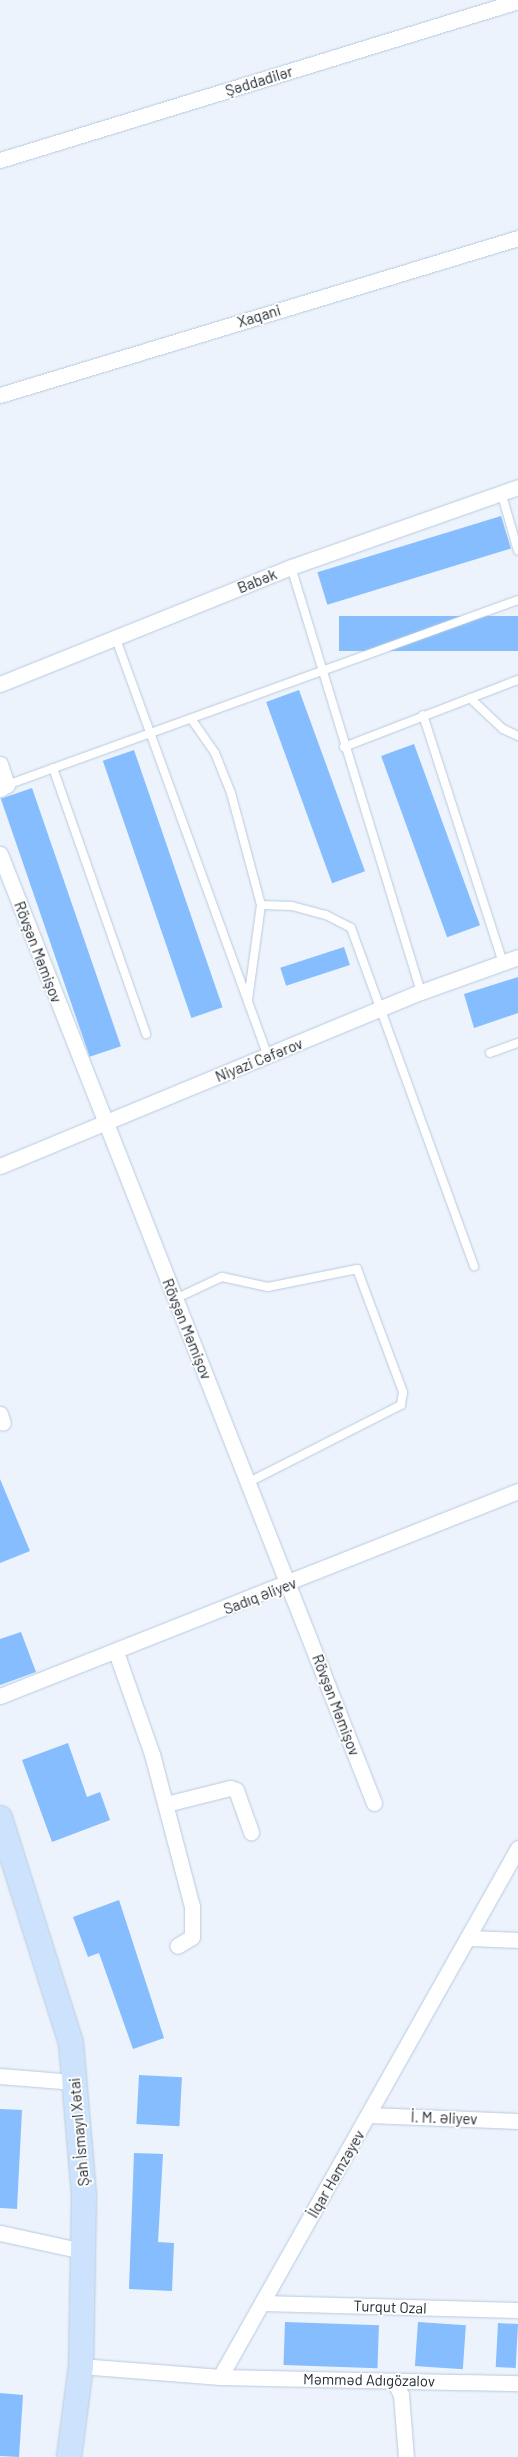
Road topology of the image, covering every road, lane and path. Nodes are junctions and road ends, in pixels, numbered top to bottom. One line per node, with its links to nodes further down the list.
1 (518, 1): 2 (street, Şəddadilər)
2 (0, 160)
3 (518, 238): 4 (street, Xaqani)
4 (0, 395)
5 (518, 487): 6 (street, Babək)
6 (502, 492): 7 (lane); 8 (street, Babək)
7 (518, 551)
8 (291, 567): 10 (street, Babək); 11 (lane)
9 (518, 600): 11 (lane)
10 (116, 639): 13 (street, Babək); 17 (lane)
11 (324, 669): 16 (lane); 19 (lane)
12 (518, 680): 14 (lane)
13 (0, 684)
14 (470, 698): 15 (lane); 18 (lane)
15 (423, 716): 19 (lane); 26 (lane)
16 (192, 720): 17 (lane); 24 (lane)
17 (151, 734): 21 (lane); 28 (lane)
18 (518, 736)
19 (344, 747): 27 (lane)
20 (0, 764): 22 (street)
21 (53, 768): 22 (lane); 30 (lane)
22 (4, 787)
23 (0, 854): 34 (street, Rövşən Məmişov)
24 (261, 905): 28 (lane); 29 (lane)
25 (518, 957): 26 (street, Niyazi Cəfərov)
26 (503, 962): 27 (street, Niyazi Cəfərov)
27 (421, 992): 29 (street, Niyazi Cəfərov)
28 (248, 1001): 33 (lane)
29 (380, 1010): 33 (street, Niyazi Cəfərov); 36 (lane)
30 (146, 1034)
31 (518, 1043): 32 (lane)
32 (490, 1053)
33 (268, 1057): 34 (street, Niyazi Cəfərov)
34 (105, 1123): 35 (street, Niyazi Cəfərov); 37 (street, Rövşən Məmişov)
35 (0, 1166)
36 (474, 1266)
37 (175, 1299): 38 (street, Rövşən Məmişov); 38 (lane)
38 (249, 1482): 40 (street, Rövşən Məmişov)
39 (518, 1492): 40 (street, Sadıq Əliyev)
40 (290, 1585): 41 (street, Sadıq Əliyev); 43 (street, Rövşən Məmişov)
41 (116, 1652): 42 (street, Sadıq Əliyev); 44 (street)
42 (0, 1696)
43 (374, 1803)
44 (166, 1804): 46 (street); 50 (street)
45 (0, 1818): 52 (main road, Şah İsmayıl Xətai)
46 (251, 1832)
47 (518, 1848): 48 (street, İlqar Həmzəyev)
48 (470, 1938): 49 (street); 53 (street, İlqar Həmzəyev)
49 (518, 1940)
50 (176, 1946)
51 (0, 2076): 52 (street)
52 (74, 2082): 56 (main road, Şah İsmayıl Xətai)
53 (370, 2115): 54 (street, İ. M. Əliyev); 57 (street, İlqar Həmzəyev)
54 (518, 2121)
55 (0, 2233): 56 (street)
56 (83, 2251): 59 (main road, Şah İsmayıl Xətai)
57 (262, 2303): 58 (street, Turqut Ozal); 60 (street, İlqar Həmzəyev)
58 (518, 2310)
59 (82, 2366): 60 (street); 63 (main road, Şah İsmayıl Xətai)
60 (220, 2377): 61 (street, Məmməd Adıgözalov)
61 (394, 2381): 62 (street, Məmməd Adıgözalov); 64 (street)
62 (518, 2383)
63 (69, 2457)
64 (406, 2457)

